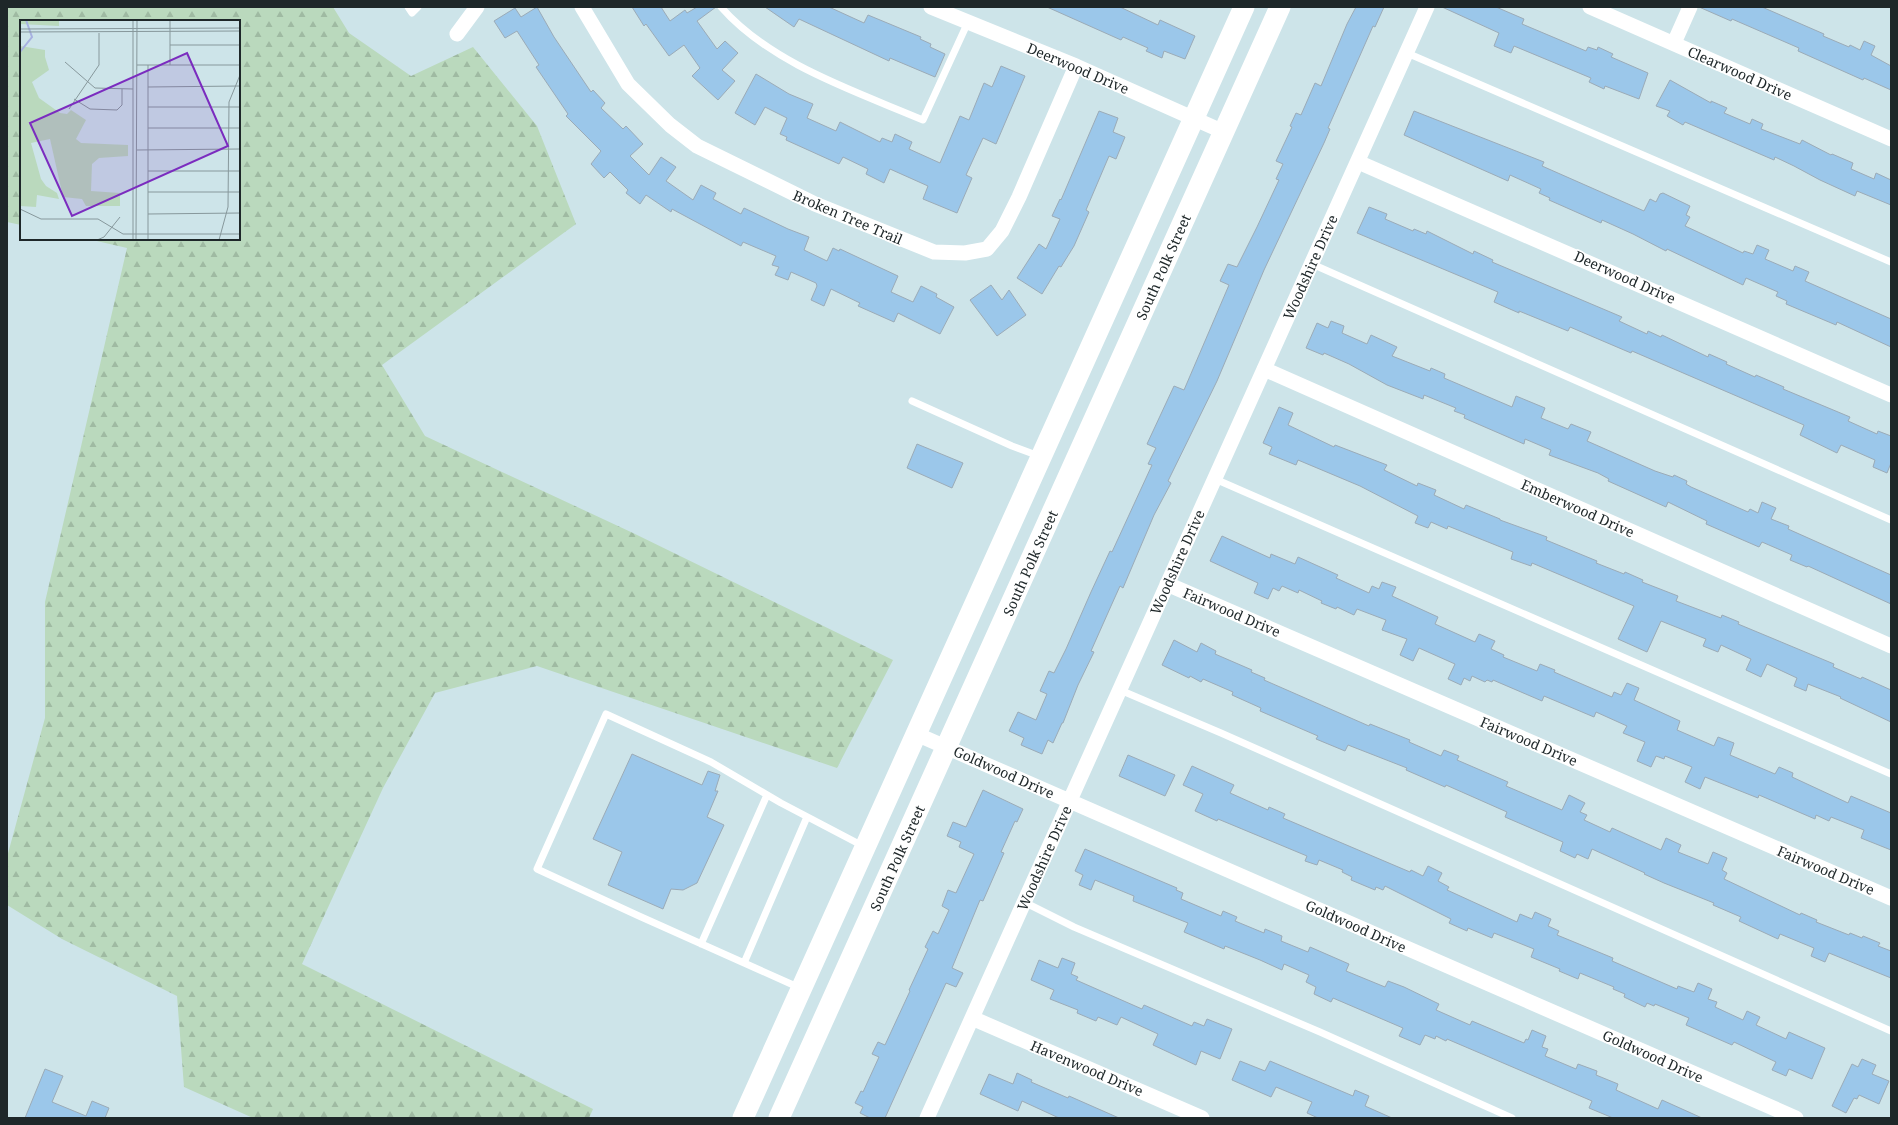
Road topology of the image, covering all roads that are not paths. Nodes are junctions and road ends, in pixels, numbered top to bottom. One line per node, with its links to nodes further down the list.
1 (408, 7): 2 (lane)
2 (418, 7)
3 (477, 7): 13 (street)
4 (582, 7): 16 (street, Broken Tree Trail)
5 (721, 7): 12 (lane)
6 (931, 7): 12 (street, Deerwood Drive)
7 (1244, 7): 17 (main road)
8 (1280, 7): 18 (main road, South Polk Street)
9 (1427, 7): 15 (street, Woodshire Drive)
10 (1590, 7): 14 (street, Clearwood Drive)
11 (1690, 7): 14 (street)
12 (968, 22): 16 (street, Deerwood Drive)
13 (457, 34)
14 (1674, 43): 19 (street, Clearwood Drive)
15 (1407, 53): 20 (street, Woodshire Drive); 21 (lane)
16 (1076, 66): 17 (street, Deerwood Drive)
17 (1194, 118): 18 (street, Deerwood Drive); 26 (main road)
18 (1224, 132): 27 (main road, South Polk Street)
19 (1891, 139)
20 (1358, 162): 22 (street, Woodshire Drive); 24 (street, Deerwood Drive)
21 (1891, 262)
22 (1312, 264): 23 (street, Woodshire Drive); 29 (lane)
23 (1264, 369): 28 (street, Woodshire Drive); 31 (street, Emberwood Drive)
24 (1891, 395)
25 (912, 401): 26 (lane)
26 (1041, 457): 27 (main road); 33 (main road)
27 (1072, 470): 34 (main road, South Polk Street)
28 (1215, 479): 30 (street, Woodshire Drive); 35 (lane)
29 (1891, 520)
30 (1167, 584): 32 (street, Woodshire Drive); 40 (street, Fairwood Drive)
31 (1891, 646)
32 (1120, 690): 37 (street, Woodshire Drive); 46 (lane)
33 (916, 734): 34 (street, Goldwood Drive); 39 (main road)
34 (947, 747): 37 (street, Goldwood Drive); 48 (main road, South Polk Street)
35 (1891, 774)
36 (767, 795): 38 (lane); 42 (lane); 42 (lane)
37 (1070, 801): 41 (street, Woodshire Drive); 52 (street, Goldwood Drive)
38 (807, 817): 39 (lane); 43 (lane)
39 (865, 847): 44 (main road)
40 (1891, 898)
41 (1024, 902): 45 (street, Woodshire Drive); 51 (lane)
42 (701, 944): 43 (lane)
43 (744, 963): 44 (lane)
44 (801, 989): 47 (main road)
45 (972, 1018): 49 (street, Woodshire Drive); 50 (street, Havenwood Drive)
46 (1891, 1031)
47 (743, 1118)
48 (779, 1118)
49 (927, 1118)
50 (1202, 1118)
51 (1512, 1118)
52 (1796, 1118)

